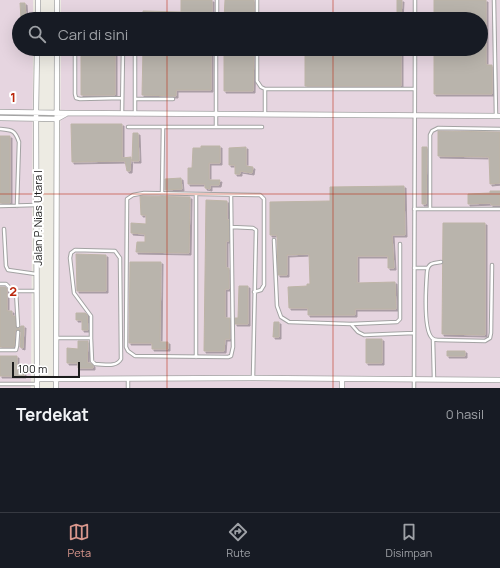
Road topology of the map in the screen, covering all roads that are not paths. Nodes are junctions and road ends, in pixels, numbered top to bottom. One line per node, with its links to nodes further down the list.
1 (38, 0): 7 (street)
2 (57, 0): 8 (street)
3 (217, 0): 9 (lane)
4 (257, 0): 10 (lane)
5 (415, 0): 11 (lane)
6 (494, 0): 34 (lane)
7 (38, 12)
8 (57, 12)
9 (216, 12)
10 (257, 12)
11 (415, 12)
12 (37, 56): 26 (street, Jalan P. Nias Utara I)
13 (57, 56): 27 (street, Jalan P. Nias Utara I)
14 (75, 56): 22 (lane)
15 (123, 56): 22 (lane)
16 (135, 56): 23 (lane)
17 (216, 56): 31 (lane)
18 (257, 56): 20 (lane)
19 (415, 56): 21 (lane)
20 (265, 89): 21 (lane); 32 (lane)
21 (415, 89): 33 (lane)
22 (122, 98): 29 (lane)
23 (134, 99): 24 (lane); 30 (lane)
24 (173, 99)
25 (0, 112): 26 (street)
26 (36, 112): 27 (street); 36 (street, Jalan P. Nias Utara I)
27 (56, 112): 28 (street); 37 (street, Jalan P. Nias Utara I)
28 (68, 114): 29 (street); 37 (street)
29 (122, 114): 30 (street)
30 (135, 114): 31 (street)
31 (216, 114): 32 (street); 40 (lane)
32 (265, 115): 33 (street)
33 (415, 116): 34 (street); 50 (lane)
34 (498, 116)
35 (0, 118): 36 (street)
36 (36, 118): 37 (street); 49 (street, Jalan P. Nias Utara I)
37 (57, 119): 70 (street, Jalan P. Nias Utara I)
38 (128, 127): 39 (lane)
39 (163, 127): 40 (lane); 44 (lane)
40 (216, 127): 41 (lane)
41 (262, 127)
42 (500, 129): 51 (lane)
43 (0, 130): 48 (lane)
44 (162, 194): 45 (lane); 74 (lane)
45 (196, 195): 46 (lane); 74 (lane)
46 (231, 195): 53 (lane); 65 (lane)
47 (0, 206): 48 (lane)
48 (17, 206): 49 (lane)
49 (37, 206): 61 (street, Jalan P. Nias Utara I)
50 (414, 209): 51 (lane); 59 (lane)
51 (430, 209): 52 (lane)
52 (500, 209)
53 (232, 227): 65 (lane); 74 (lane)
54 (4, 229): 61 (lane)
55 (274, 240): 66 (lane)
56 (400, 244): 66 (lane)
57 (441, 262): 60 (lane)
58 (492, 265): 72 (lane)
59 (414, 268): 60 (lane); 69 (lane)
60 (427, 268): 72 (lane)
61 (37, 274): 64 (street, Jalan P. Nias Utara I)
62 (0, 284): 63 (lane)
63 (16, 291): 64 (lane); 67 (lane)
64 (36, 291): 83 (street, Jalan P. Nias Utara I)
65 (254, 292): 77 (lane)
66 (351, 324): 69 (lane)
67 (18, 326)
68 (18, 332): 73 (lane)
69 (414, 333): 80 (lane)
70 (57, 338): 71 (lane); 75 (street, Jalan P. Nias Utara I)
71 (91, 338): 71 (lane)
72 (433, 339): 79 (lane)
73 (0, 350)
74 (196, 357)
75 (57, 378): 76 (street); 83 (street); 84 (street, Jalan P. Nias Utara I)
76 (128, 378): 77 (street); 85 (lane)
77 (253, 378): 78 (street)
78 (342, 379): 80 (street); 86 (street)
79 (434, 379): 80 (street); 81 (street)
80 (414, 380): 87 (lane)
81 (500, 380)
82 (0, 384): 83 (lane)
83 (37, 384)
84 (56, 388)
85 (128, 388)
86 (342, 388)
87 (414, 388)

